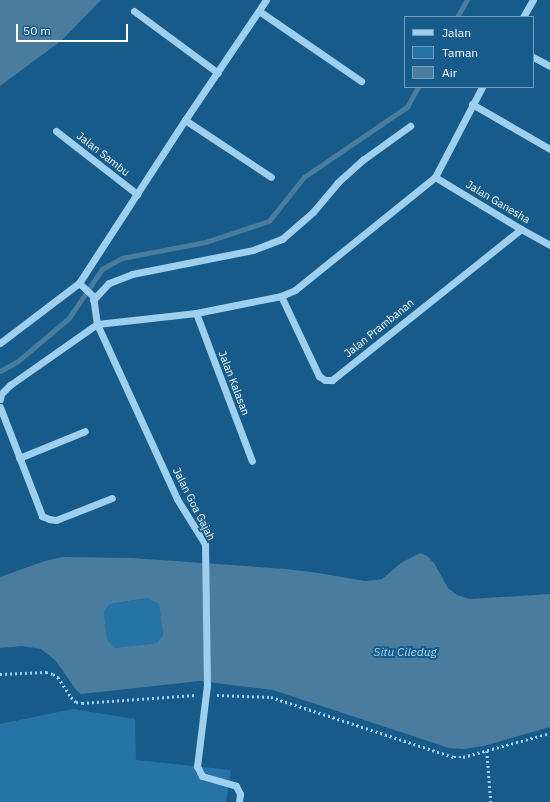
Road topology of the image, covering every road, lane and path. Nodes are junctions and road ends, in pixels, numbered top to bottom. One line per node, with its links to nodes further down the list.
1 (266, 0): 4 (street)
2 (533, 0): 5 (street)
3 (134, 11): 8 (street)
4 (259, 12): 8 (street); 9 (street)
5 (524, 16)
6 (534, 58): 7 (street)
7 (550, 66)
8 (218, 73): 12 (street)
9 (361, 81)
10 (481, 88): 11 (street)
11 (472, 104): 15 (street); 17 (street)
12 (185, 120): 16 (street); 18 (street)
13 (410, 126): 23 (street)
14 (56, 131): 18 (street, Jalan Sambu)
15 (550, 148)
16 (271, 177)
17 (435, 177): 19 (street, Jalan Ganesha); 22 (street)
18 (137, 194): 21 (street)
19 (521, 230): 20 (street, Jalan Ganesha); 22 (street, Jalan Prambanan)
20 (550, 245)
21 (82, 285): 23 (street); 26 (street)
22 (281, 296): 24 (street)
23 (93, 298): 25 (street, Jalan Goa Gajah)
24 (196, 312): 25 (street); 31 (street, Jalan Kalasan)
25 (97, 324): 27 (street); 34 (street, Jalan Goa Gajah)
26 (0, 343)
27 (0, 399)
28 (0, 407): 30 (street)
29 (85, 431): 30 (street)
30 (19, 458): 32 (street)
31 (252, 461)
32 (112, 498)
33 (0, 674): 34 (path)
34 (205, 694): 36 (path); 37 (street, Jalan Goa Gajah)
35 (550, 734): 36 (path)
36 (487, 751): 38 (path)
37 (239, 802)
38 (491, 802)

